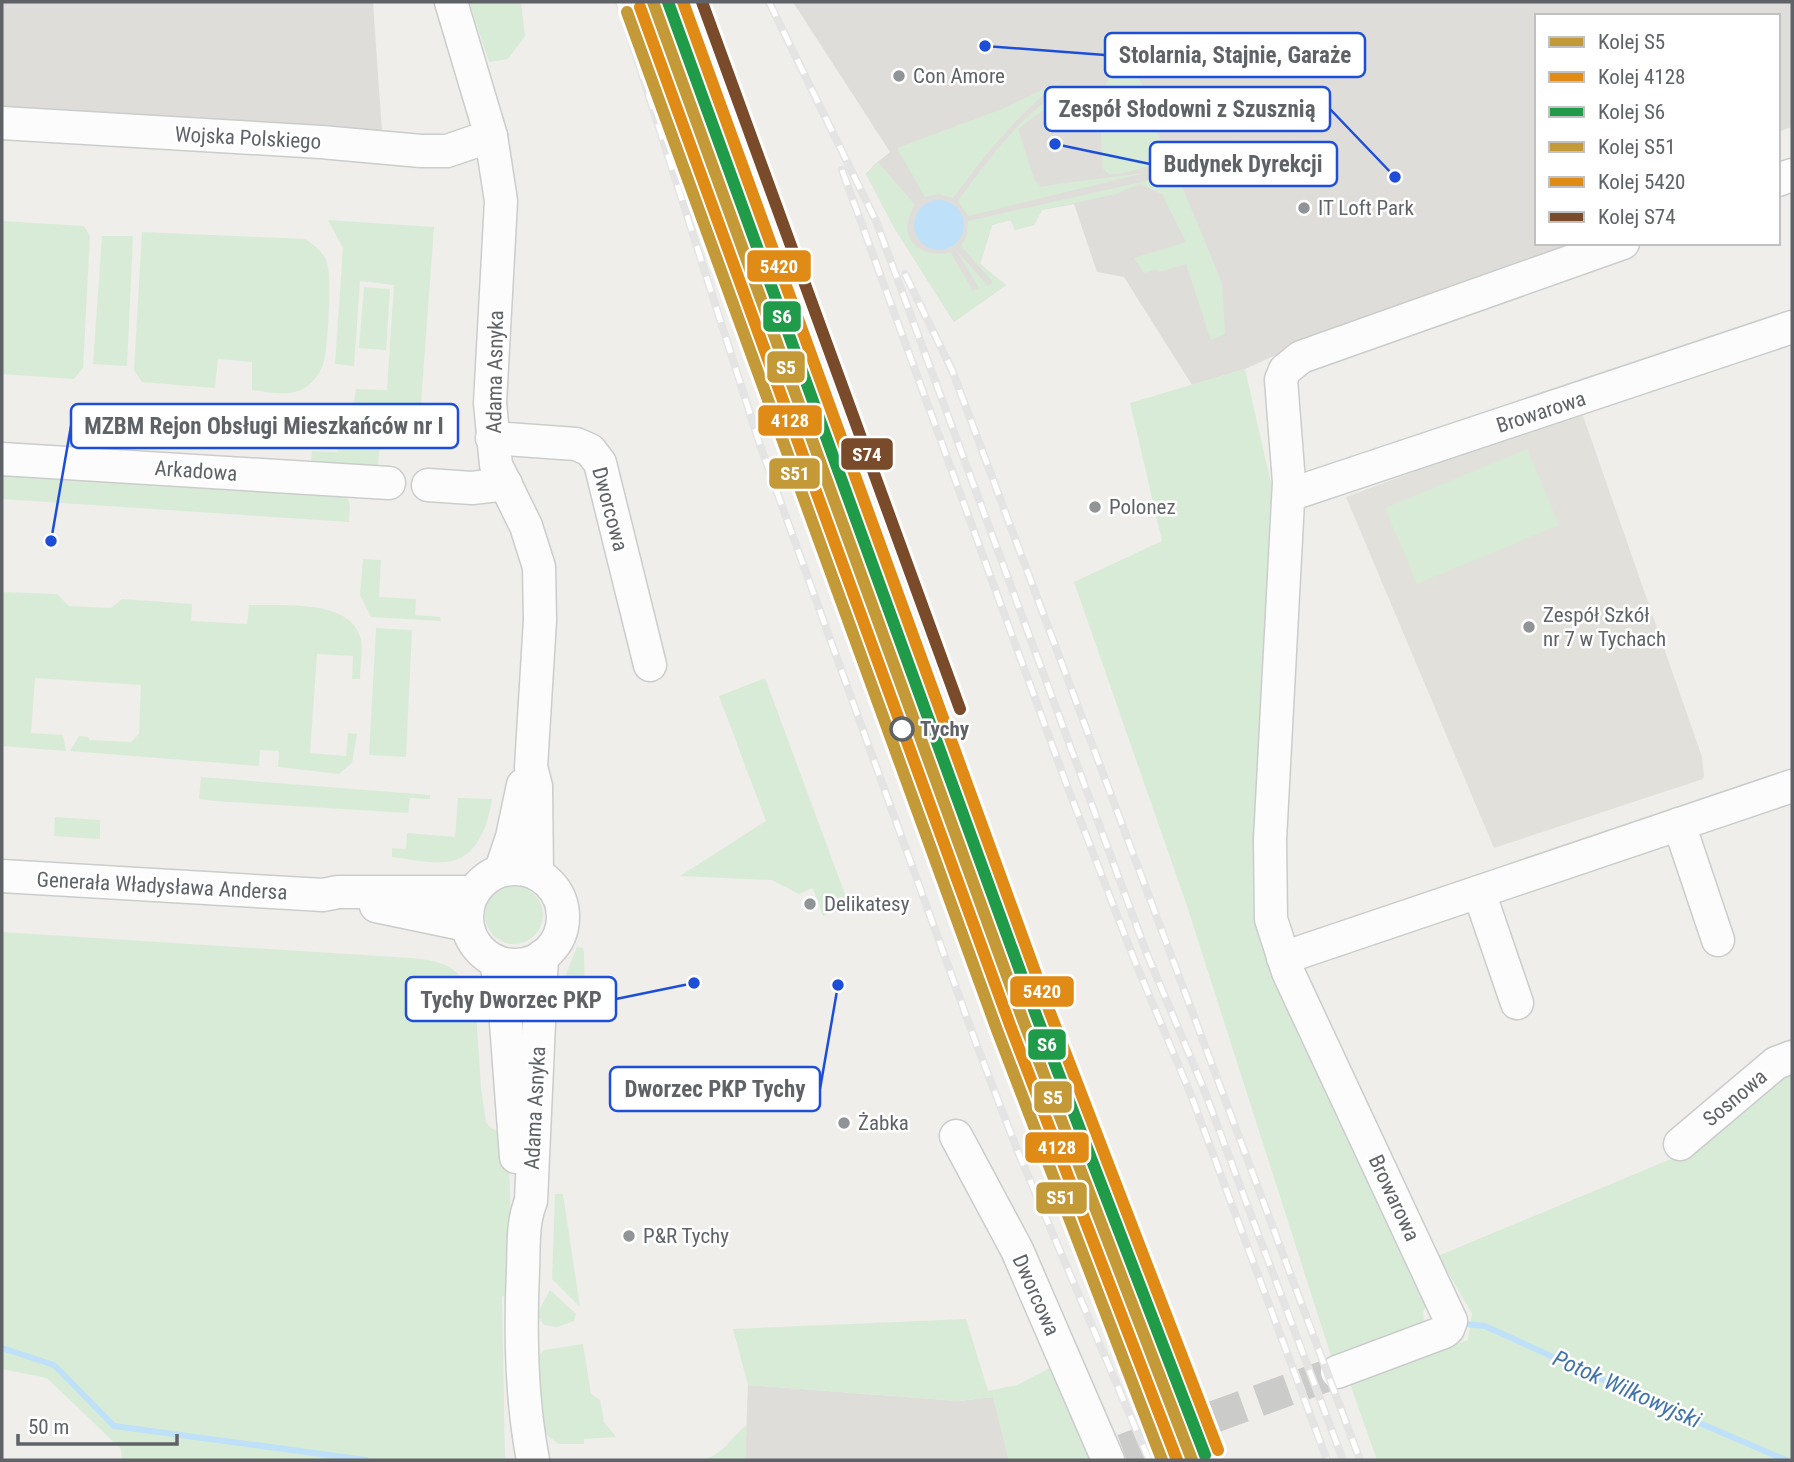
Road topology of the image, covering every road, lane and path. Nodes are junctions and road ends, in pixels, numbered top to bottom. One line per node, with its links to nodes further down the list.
1 (451, 2): 3 (street, Adama Asnyka)
2 (2, 123): 3 (street, Wojska Polskiego)
3 (491, 136): 6 (street, Adama Asnyka)
4 (1617, 245): 11 (street, Browarowa)
5 (1792, 327): 11 (street, Browarowa)
6 (492, 438): 9 (street, Adama Asnyka); 12 (street, Dworcowa)
7 (2, 458): 8 (street, Arkadowa)
8 (389, 483)
9 (506, 484): 10 (street); 13 (street, Adama Asnyka)
10 (428, 485)
11 (1289, 495): 25 (street, Browarowa)
12 (650, 665)
13 (531, 768): 16 (street, Adama Asnyka); 18 (street, Adama Asnyka)
14 (1792, 786): 15 (street)
15 (1679, 824): 20 (street); 23 (street)
16 (501, 870): 18 (street); 19 (street)
17 (2, 876): 21 (street, Generała Władysława Andersa)
18 (547, 883): 24 (street)
19 (473, 891): 21 (street, Generała Władysława Andersa); 22 (street)
20 (1479, 892): 25 (street); 27 (street)
21 (323, 895): 22 (street, Generała Władysława Andersa)
22 (467, 925): 26 (street)
23 (1718, 940)
24 (542, 956): 26 (street); 31 (street, Adama Asnyka)
25 (1283, 958): 32 (street, Browarowa)
26 (495, 961): 31 (street, Adama Asnyka)
27 (1517, 1003)
28 (1792, 1057): 30 (street, Sosnowa)
29 (956, 1136): 33 (street, Dworcowa)
30 (1681, 1144)
31 (525, 1216): 34 (street, Adama Asnyka)
32 (1337, 1372)
33 (1113, 1456)
34 (533, 1460)

